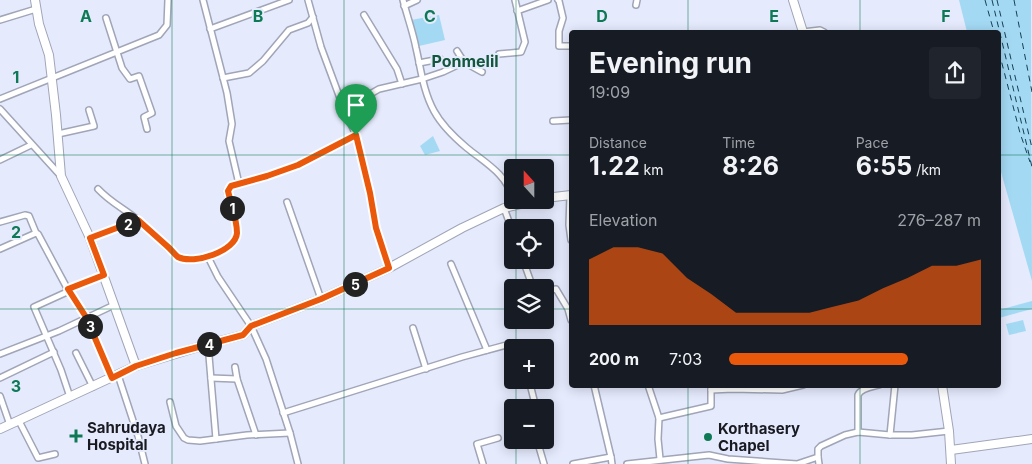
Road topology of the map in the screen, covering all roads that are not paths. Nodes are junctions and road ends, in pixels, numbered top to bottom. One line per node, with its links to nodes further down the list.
1 (35, 0): 12 (main road)
2 (168, 0): 22 (street)
3 (204, 0): 18 (street)
4 (289, 0): 18 (street)
5 (308, 0): 15 (street)
6 (417, 0): 11 (street)
7 (515, 0): 13 (street)
8 (548, 0): 13 (street)
9 (558, 0): 20 (street)
10 (792, 0): 19 (main road)
11 (403, 3): 26 (street)
12 (36, 9): 17 (street); 28 (main road)
13 (517, 11): 23 (street)
14 (364, 15): 31 (street)
15 (313, 17): 29 (street); 34 (street)
16 (106, 18): 22 (street)
17 (0, 20)
18 (210, 29): 29 (street)
19 (802, 30)
20 (569, 46)
21 (457, 51): 25 (street)
22 (117, 52): 28 (street); 40 (street)
23 (498, 54)
24 (440, 58): 26 (street)
25 (464, 62): 27 (street); 30 (street)
26 (419, 63): 30 (street)
27 (482, 72)
28 (52, 78): 32 (street); 41 (main road)
29 (223, 78): 47 (street)
30 (422, 79): 31 (street); 46 (street)
31 (402, 84): 34 (street)
32 (0, 99)
33 (0, 109): 36 (street)
34 (344, 109): 42 (street)
35 (89, 110): 41 (street)
36 (6, 115): 37 (street); 43 (street)
37 (0, 119)
38 (569, 120): 39 (street)
39 (553, 121)
40 (147, 130)
41 (58, 134): 45 (main road)
42 (356, 135): 47 (street); 60 (street)
43 (31, 145): 44 (street); 45 (street)
44 (0, 160)
45 (61, 176): 56 (main road)
46 (504, 179)
47 (238, 184): 58 (street)
48 (98, 189): 53 (street)
49 (569, 194): 50 (main road)
50 (554, 197)
51 (288, 202): 64 (street)
52 (504, 208): 60 (main road)
53 (138, 220): 56 (street); 58 (street)
54 (0, 222): 55 (street)
55 (36, 233): 57 (street); 62 (street)
56 (90, 238): 61 (main road)
57 (0, 249)
58 (208, 257): 68 (street)
59 (452, 264): 73 (street)
60 (389, 268): 64 (main road)
61 (104, 275): 62 (street); 65 (main road)
62 (68, 289): 67 (street); 70 (street)
63 (554, 289): 66 (street)
64 (321, 299): 68 (main road)
65 (114, 305): 67 (street); 77 (main road)
66 (569, 312)
67 (86, 317): 70 (street); 80 (street)
68 (251, 326): 71 (main road); 98 (street)
69 (413, 328): 79 (street)
70 (46, 336): 74 (street); 76 (street)
71 (208, 344): 77 (main road); 82 (street)
72 (504, 346): 73 (street)
73 (487, 350): 79 (street)
74 (54, 352): 81 (street); 96 (street)
75 (76, 353): 84 (street)
76 (0, 354)
77 (136, 366): 80 (main road)
78 (235, 367): 83 (street)
79 (426, 369): 98 (street)
80 (115, 376): 84 (main road); 118 (street)
81 (0, 378)
82 (211, 378): 83 (street); 109 (street)
83 (237, 378): 106 (street)
84 (93, 387): 96 (main road)
85 (595, 388): 114 (street)
86 (649, 388): 99 (street)
87 (711, 388): 99 (street)
88 (722, 388): 89 (street)
89 (790, 388)
90 (860, 388): 94 (street)
91 (870, 388): 94 (street)
92 (895, 388): 107 (street)
93 (942, 388): 103 (main road)
94 (860, 391): 104 (street)
95 (0, 396): 101 (street)
96 (70, 397): 100 (main road)
97 (170, 402): 109 (street)
98 (283, 413): 105 (street)
99 (659, 418): 116 (street)
100 (19, 421): 101 (main road); 113 (street)
101 (10, 425): 102 (main road)
102 (0, 429)
103 (949, 431): 107 (street); 112 (main road)
104 (858, 432): 107 (street); 115 (street)
105 (290, 433): 106 (street); 119 (street)
106 (256, 435): 109 (street)
107 (890, 435)
108 (498, 438): 120 (street)
109 (216, 439)
110 (1032, 439): 112 (main road)
111 (540, 449): 121 (street)
112 (951, 450): 127 (main road)
113 (55, 454)
114 (611, 457): 122 (street); 123 (street)
115 (818, 457): 125 (street); 126 (street)
116 (660, 459): 117 (street); 124 (street)
117 (728, 462): 125 (street)
118 (145, 464)
119 (298, 464)
120 (483, 464)
121 (544, 464)
122 (574, 464)
123 (612, 464)
124 (627, 464)
125 (797, 464)
126 (819, 464)
127 (951, 464)

